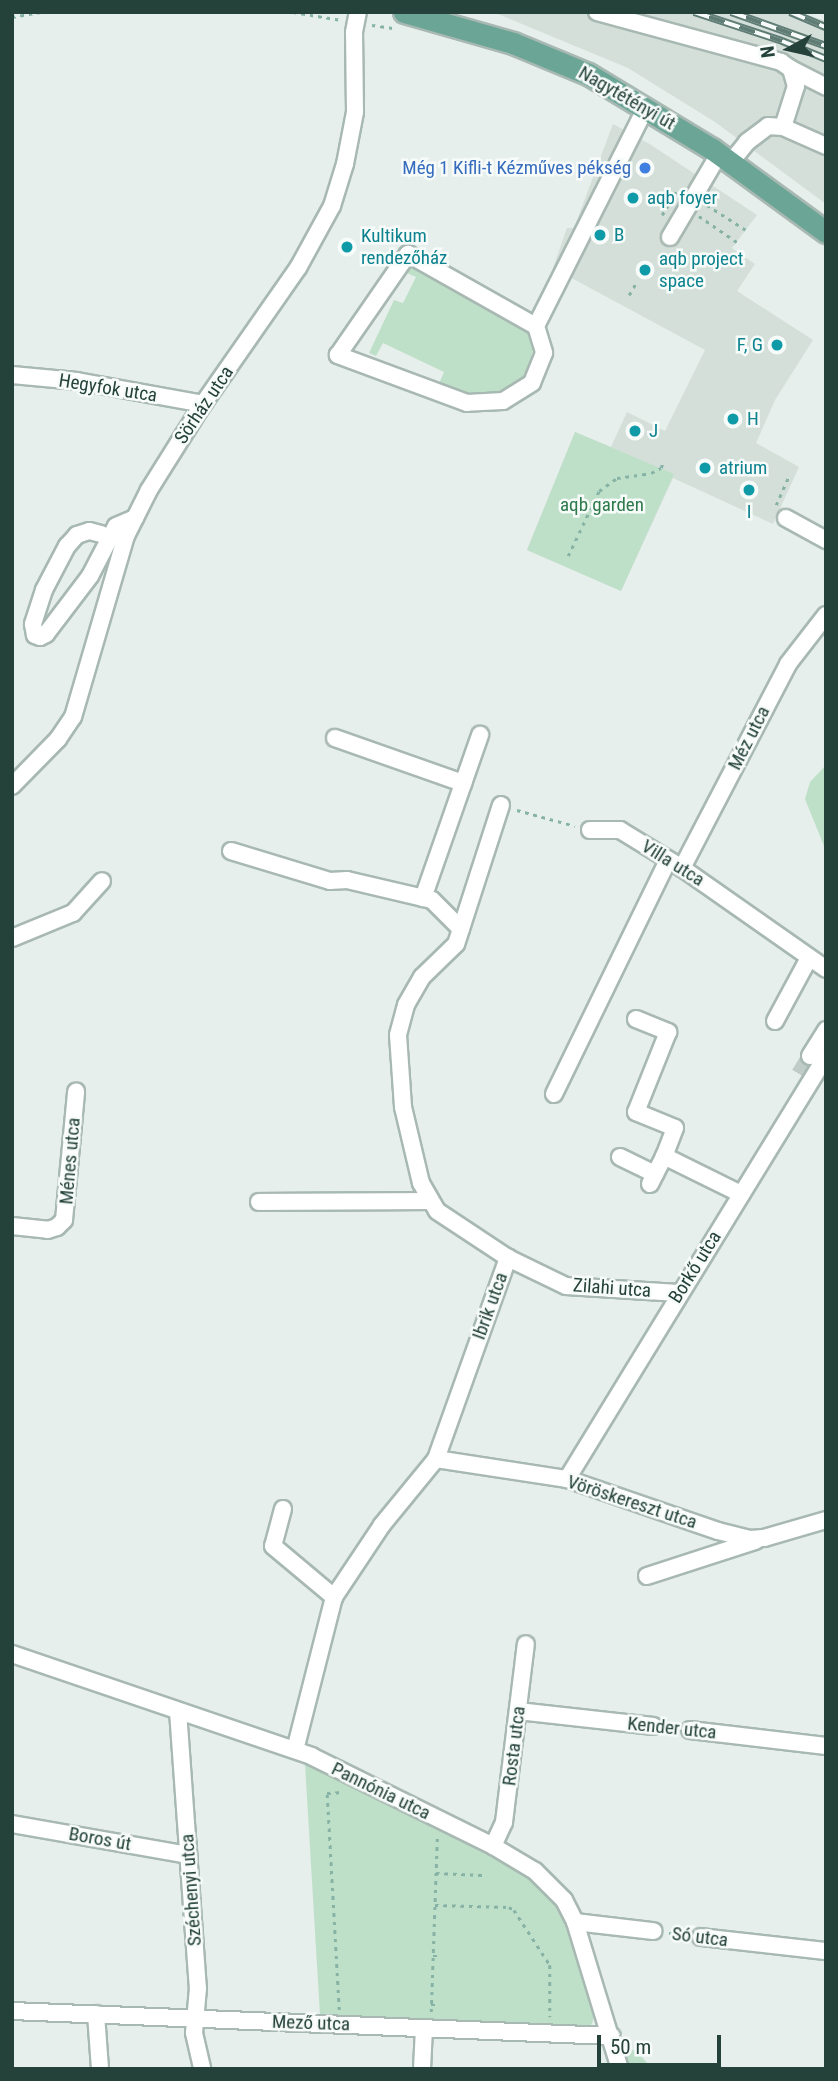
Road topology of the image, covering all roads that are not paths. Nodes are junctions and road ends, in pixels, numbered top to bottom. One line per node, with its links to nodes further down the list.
1 (597, 12): 4 (street)
2 (357, 17): 14 (street, Sörház utca)
3 (400, 20): 6 (main road, Nagytétényi út)
4 (791, 69): 5 (street); 7 (street)
5 (826, 87)
6 (646, 107): 9 (main road, Nagytétényi út); 12 (street)
7 (783, 127): 8 (street); 9 (street)
8 (826, 146)
9 (725, 158): 10 (main road, Nagytétényi út); 11 (street)
10 (826, 232)
11 (670, 237)
12 (536, 326): 12 (street)
13 (12, 375): 14 (street, Hegyfok utca)
14 (203, 404): 16 (street, Sörház utca)
15 (781, 512): 18 (street)
16 (135, 517): 17 (street); 23 (street, Sörház utca)
17 (101, 534)
18 (826, 540)
19 (826, 615): 28 (street, Méz utca)
20 (480, 736): 22 (street)
21 (335, 738): 22 (street)
22 (463, 783): 30 (street)
23 (12, 786)
24 (501, 805): 31 (street, Ibrik utca)
25 (590, 830): 27 (street, Villa utca)
26 (232, 851): 30 (street)
27 (668, 860): 28 (street, Villa utca); 40 (street)
28 (682, 868): 33 (street, Villa utca)
29 (102, 881): 32 (street)
30 (423, 898): 31 (street)
31 (461, 929): 44 (street, Ibrik utca)
32 (12, 938)
33 (809, 958): 34 (street, Villa utca); 36 (street)
34 (826, 969)
35 (636, 1019): 41 (street)
36 (775, 1021)
37 (826, 1030): 38 (street, Borkő utca)
38 (818, 1056): 43 (street, Borkő utca)
39 (76, 1092): 46 (street, Ménes utca)
40 (554, 1094)
41 (664, 1156): 42 (street); 43 (street)
42 (620, 1157)
43 (741, 1194): 48 (street, Borkő utca)
44 (429, 1201): 45 (street); 47 (street, Ibrik utca)
45 (259, 1202)
46 (12, 1226)
47 (508, 1258): 48 (street, Zilahi utca); 49 (street, Ibrik utca)
48 (679, 1293): 50 (street, Borkő utca)
49 (436, 1458): 50 (street, Vöröskereszt utca); 55 (street, Ibrik utca)
50 (568, 1479): 53 (street, Vöröskereszt utca)
51 (283, 1509): 55 (street)
52 (826, 1520): 53 (street, Vöröskereszt utca)
53 (764, 1538): 54 (street)
54 (647, 1576)
55 (334, 1597): 63 (street, Ibrik utca)
56 (526, 1644): 59 (street, Rosta utca)
57 (12, 1654): 58 (street, Pannónia utca)
58 (178, 1711): 63 (street, Pannónia utca); 66 (street, Széchenyi utca)
59 (518, 1711): 60 (street, Kender utca); 65 (street, Rosta utca)
60 (653, 1726)
61 (690, 1730): 62 (street, Kender utca)
62 (826, 1746)
63 (295, 1750): 65 (street, Pannónia utca)
64 (12, 1824): 66 (street, Boros út)
65 (494, 1846): 67 (street, Pannónia utca)
66 (188, 1855): 73 (street, Széchenyi utca)
67 (575, 1922): 68 (street, Só utca); 75 (street, Pannónia utca)
68 (653, 1931)
69 (701, 1937): 70 (street, Só utca)
70 (826, 1951)
71 (12, 2011): 72 (street, Mező utca)
72 (96, 2014): 73 (street, Mező utca); 76 (street)
73 (197, 2018): 74 (street, Mező utca); 77 (street, Széchenyi utca)
74 (424, 2028): 75 (street, Mező utca); 78 (street)
75 (611, 2036): 79 (street, Pannónia utca)
76 (100, 2069)
77 (202, 2069)
78 (422, 2069)
79 (620, 2069)

